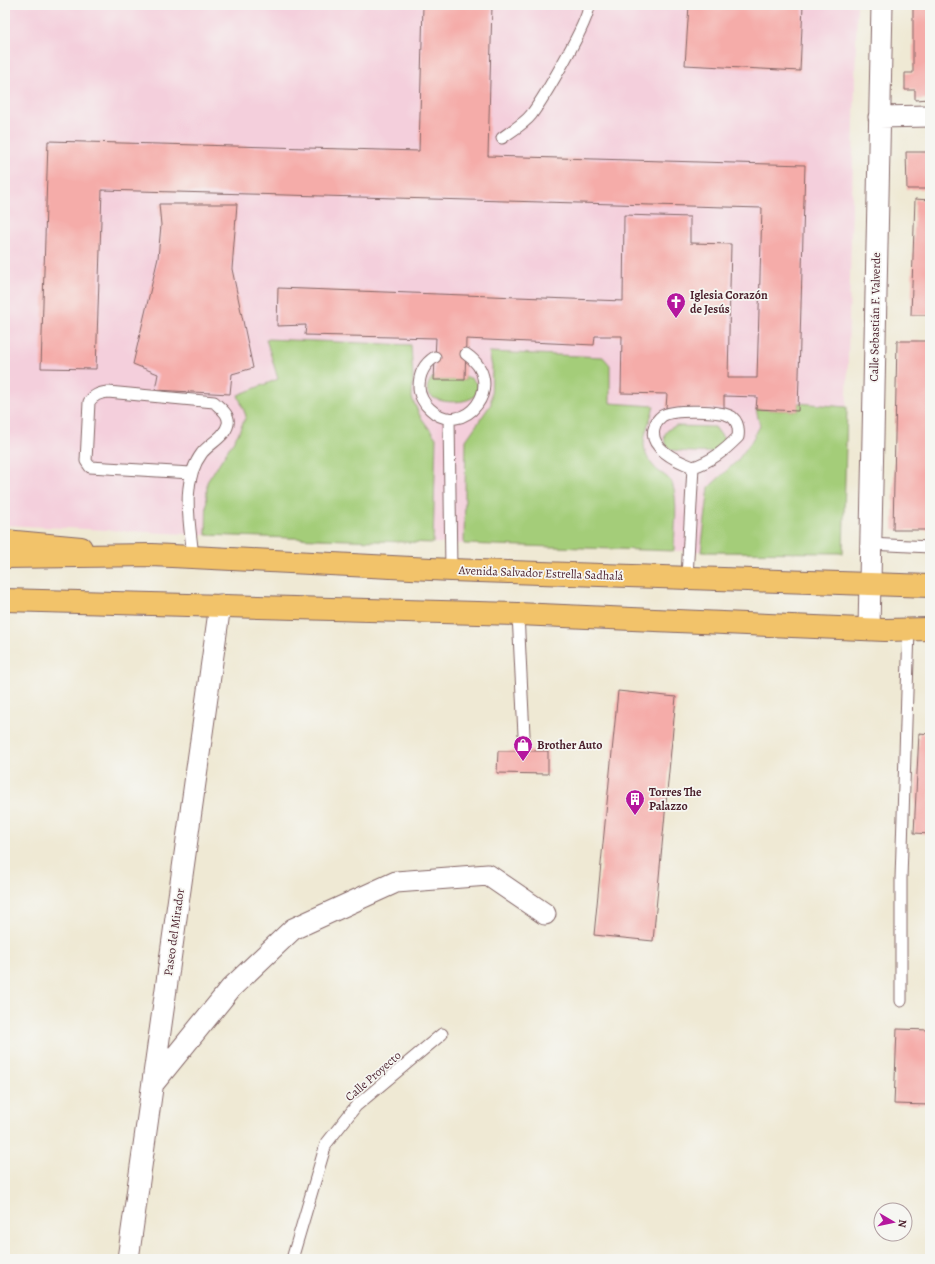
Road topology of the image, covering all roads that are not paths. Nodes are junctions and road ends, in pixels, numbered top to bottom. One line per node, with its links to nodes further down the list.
1 (589, 5): 5 (lane)
2 (882, 5): 4 (street, Calle Sebastián F. Valverde)
3 (930, 116): 4 (street)
4 (879, 117): 12 (street, Calle Sebastián F. Valverde)
5 (502, 138)
6 (466, 354): 8 (lane)
7 (435, 357): 8 (lane)
8 (449, 418): 17 (lane)
9 (693, 466): 9 (lane); 18 (lane)
10 (191, 472): 10 (lane); 16 (lane)
11 (5, 541): 14 (main road, Avenida Salvador Estrella Sadhalá)
12 (869, 544): 13 (lane); 19 (street, Calle Sebastián F. Valverde)
13 (930, 547)
14 (152, 555): 15 (main road, Avenida Salvador Estrella Sadhalá); 16 (main road, Avenida Salvador Estrella Sadhalá)
15 (5, 557)
16 (193, 557): 17 (main road, Avenida Salvador Estrella Sadhalá)
17 (451, 570): 18 (main road, Avenida Salvador Estrella Sadhalá)
18 (687, 577): 19 (main road, Avenida Salvador Estrella Sadhalá)
19 (869, 584): 20 (main road, Avenida Salvador Estrella Sadhalá); 26 (street, Calle Sebastián F. Valverde)
20 (930, 586)
21 (5, 600): 22 (main road)
22 (154, 605): 23 (main road); 24 (main road)
23 (220, 605): 25 (main road); 32 (street, Paseo del Mirador)
24 (5, 608)
25 (518, 614): 26 (main road); 28 (lane)
26 (869, 629): 27 (main road)
27 (920, 629): 30 (lane)
28 (524, 735)
29 (545, 914): 32 (street)
30 (901, 1001)
31 (442, 1034): 34 (lane, Calle Proyecto)
32 (153, 1084): 33 (street, Paseo del Mirador)
33 (128, 1259)
34 (292, 1259)

